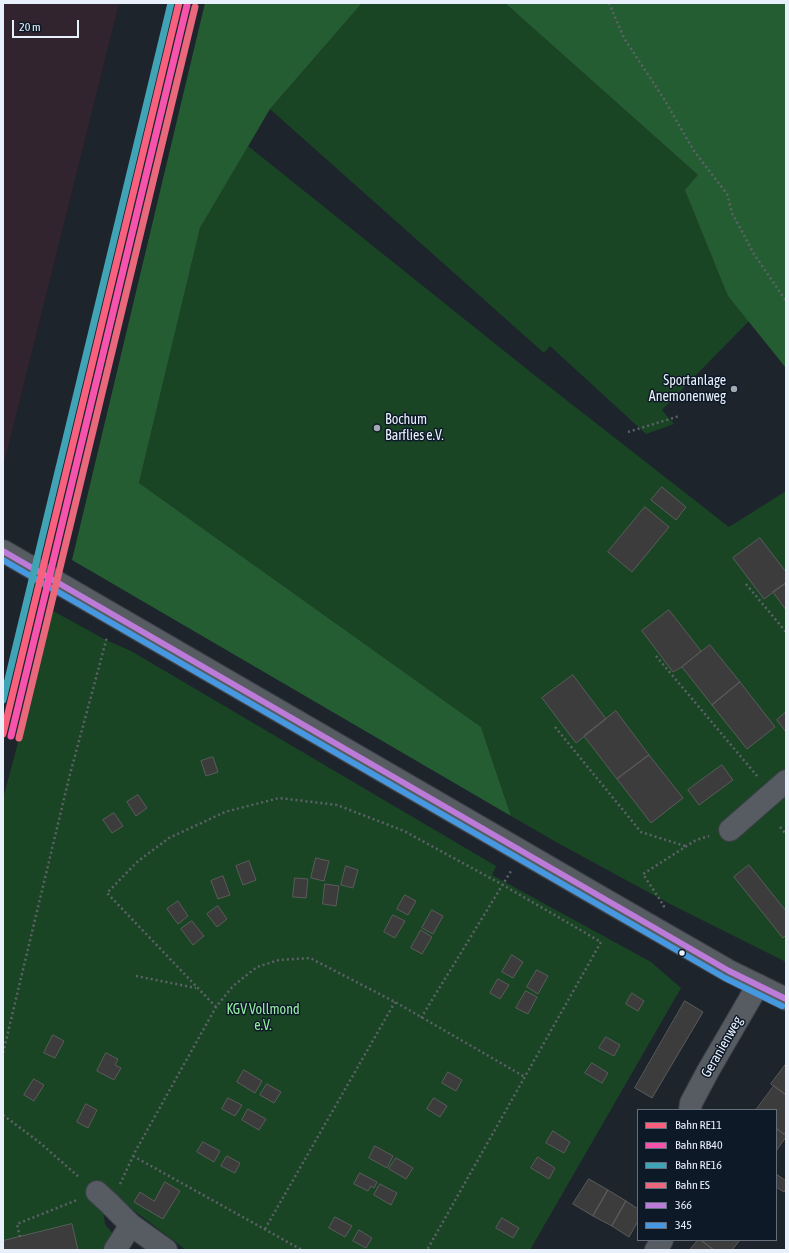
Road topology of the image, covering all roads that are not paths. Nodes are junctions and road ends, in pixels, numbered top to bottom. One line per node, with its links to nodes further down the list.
1 (4, 552): 4 (main road)
2 (779, 787): 3 (main road)
3 (730, 830)
4 (758, 985): 5 (main road); 6 (main road, Geranienweg)
5 (786, 999)
6 (690, 1109)
7 (104, 1198): 8 (main road)
8 (130, 1225): 10 (main road); 11 (main road)
9 (661, 1241): 12 (main road)
10 (115, 1250)
11 (166, 1250)
12 (656, 1250)

